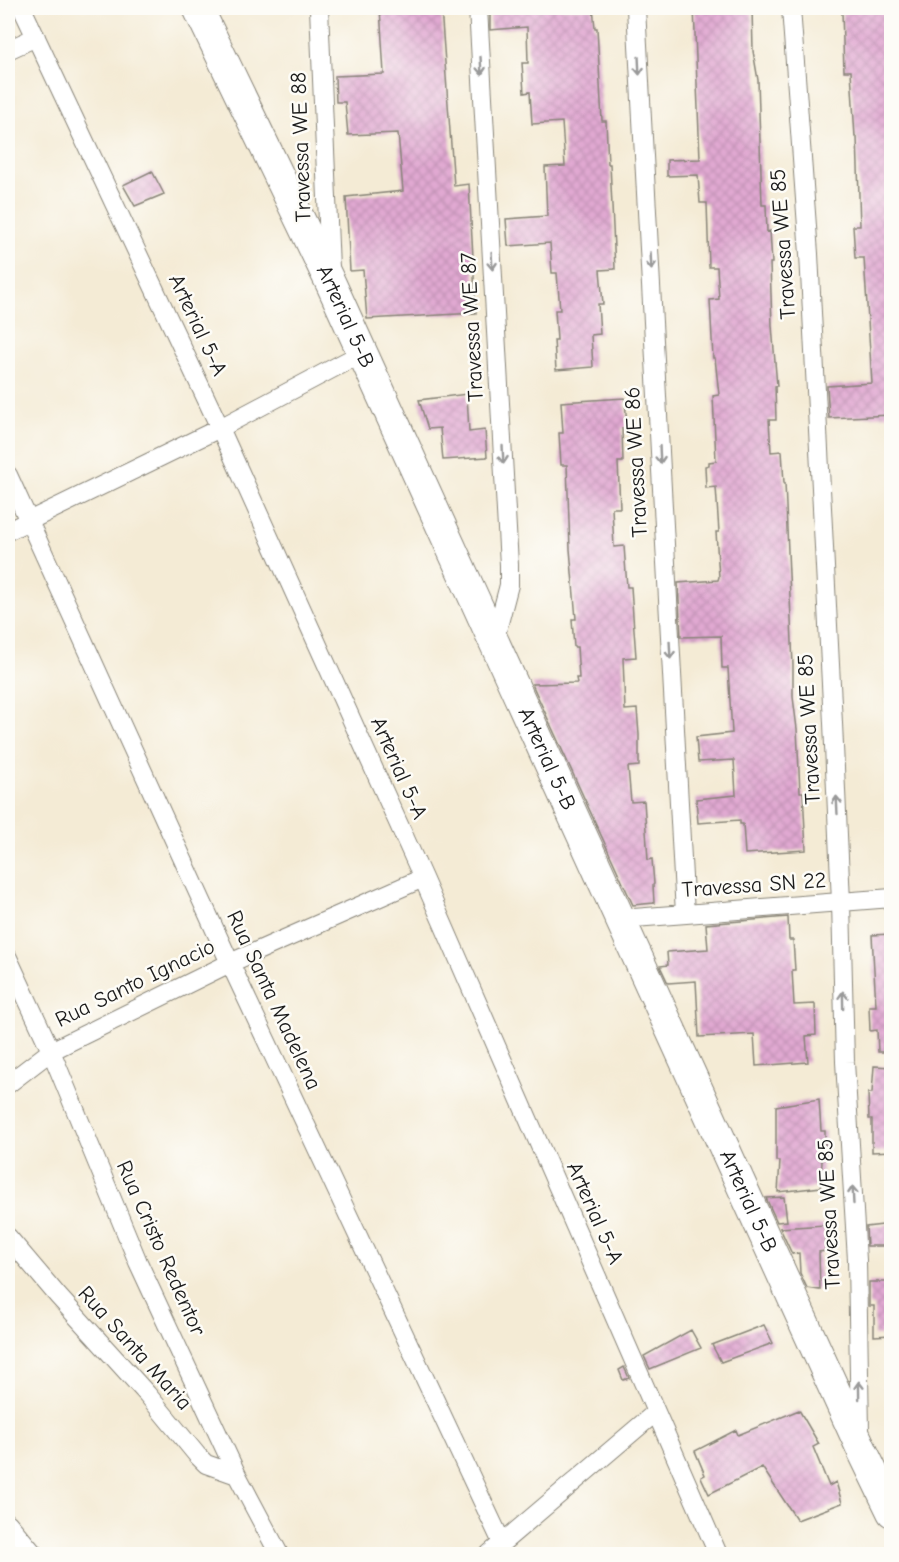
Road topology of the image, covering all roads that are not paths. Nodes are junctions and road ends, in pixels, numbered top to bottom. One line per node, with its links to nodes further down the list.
1 (22, 8): 7 (street, Arterial 5-A)
2 (198, 8): 9 (main road, Arterial 5-B)
3 (319, 8): 9 (street, Travessa WE 88)
4 (478, 8): 15 (street, Travessa WE 87, one-way to 15)
5 (636, 8): 19 (street, Travessa WE 86, one-way to 19)
6 (791, 8): 18 (street, Travessa WE 85, one-way to 6)
7 (36, 37): 8 (street); 11 (street, Arterial 5-A)
8 (8, 50)
9 (331, 284): 10 (main road, Arterial 5-B)
10 (362, 353): 11 (street); 15 (main road, Arterial 5-B)
11 (220, 428): 13 (street); 16 (street, Arterial 5-A)
12 (8, 475): 13 (street, Rua Santa Madelena)
13 (28, 520): 14 (street); 22 (street, Rua Santa Madelena)
14 (8, 531)
15 (494, 642): 20 (main road, Arterial 5-B)
16 (423, 878): 22 (street, Rua Santo Ignacio); 26 (street, Arterial 5-A)
17 (891, 898): 18 (street, Travessa SN 22)
18 (842, 902): 19 (street, Travessa SN 22); 27 (street, Travessa WE 85, one-way to 18)
19 (685, 914): 20 (street, Travessa SN 22)
20 (621, 919): 27 (main road, Arterial 5-B)
21 (8, 958): 23 (street, Rua Cristo Redentor)
22 (230, 963): 23 (street, Rua Santo Ignacio); 31 (street, Rua Santa Madelena)
23 (51, 1052): 24 (street, Rua Santo Ignacio); 28 (street, Rua Cristo Redentor)
24 (8, 1084)
25 (8, 1237): 28 (street, Rua Santa Maria)
26 (656, 1412): 31 (street); 34 (street, Arterial 5-A)
27 (861, 1448): 29 (main road, Arterial 5-B)
28 (237, 1475): 33 (street, Rua Cristo Redentor)
29 (891, 1512)
30 (8, 1523): 32 (street)
31 (496, 1549)
32 (34, 1554)
33 (279, 1554)
34 (718, 1554)

